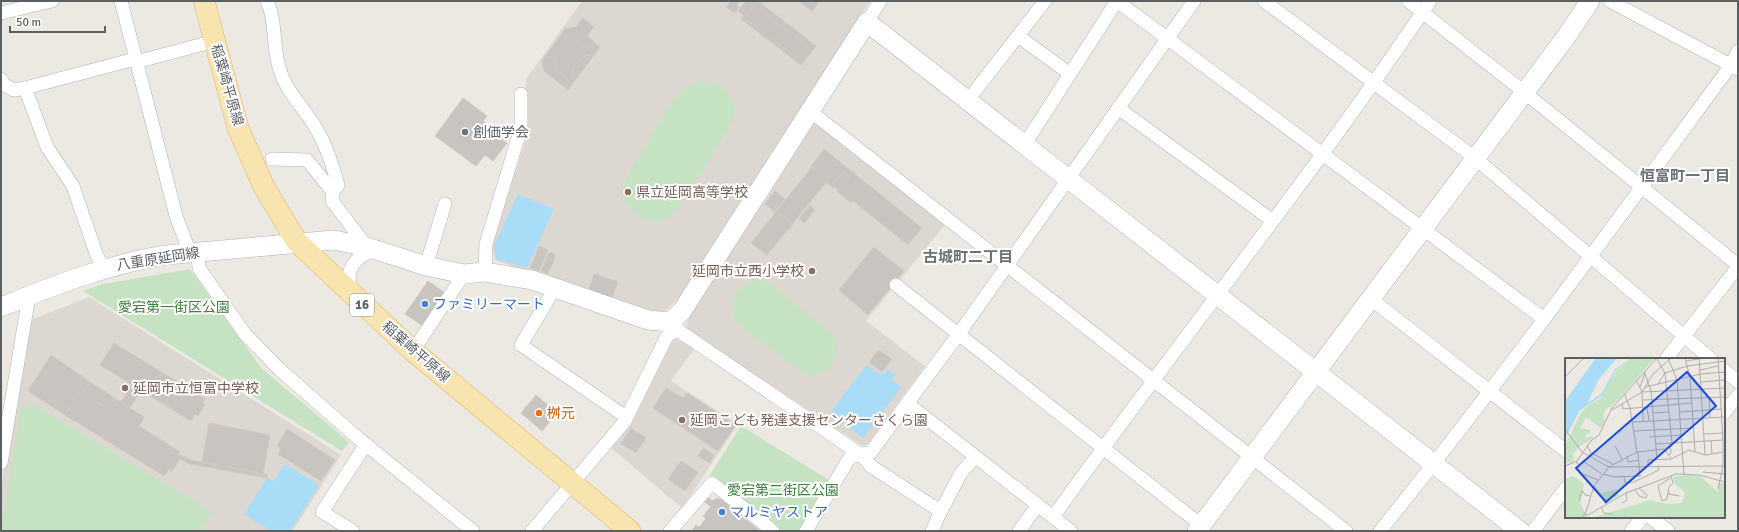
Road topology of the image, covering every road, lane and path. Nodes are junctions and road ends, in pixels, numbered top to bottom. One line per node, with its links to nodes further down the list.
1 (52, 1): 15 (street)
2 (121, 1): 21 (street)
3 (204, 1): 19 (main road, 稲葉崎平原線 / 16)
4 (267, 1): 38 (street)
5 (880, 1): 16 (street)
6 (1045, 1): 17 (street)
7 (1117, 1): 18 (street); 23 (street)
8 (1194, 1): 18 (street)
9 (1264, 1): 25 (street)
10 (1408, 1): 14 (street)
11 (1430, 1): 14 (street)
12 (1590, 1): 27 (street)
13 (1610, 1): 22 (street)
14 (1422, 12): 25 (street); 27 (street)
15 (1, 13)
16 (867, 22): 29 (street); 31 (street)
17 (1018, 36): 23 (street); 29 (street)
18 (1168, 38): 30 (street); 33 (street)
19 (215, 41): 21 (street); 42 (main road, 稲葉崎平原線 / 16)
20 (1738, 51): 22 (street)
21 (136, 60): 26 (street); 44 (street)
22 (1735, 67): 37 (street)
23 (1070, 74): 32 (street)
24 (1, 79): 26 (street)
25 (1372, 82): 33 (street); 34 (street)
26 (25, 88): 49 (street)
27 (1524, 92): 34 (street); 37 (street)
28 (521, 94): 50 (street)
29 (968, 100): 32 (street)
30 (1118, 108): 36 (street); 40 (street)
31 (810, 111): 47 (street); 60 (street)
32 (1025, 144): 36 (street)
33 (1321, 154): 40 (street); 41 (street)
34 (1475, 158): 41 (street); 45 (street)
35 (272, 159): 38 (street)
36 (1068, 178): 47 (street); 54 (street)
37 (1642, 187): 45 (street); 48 (street)
38 (333, 192): 43 (street)
39 (445, 204): 46 (street)
40 (1273, 221): 54 (street)
41 (1422, 229): 56 (street); 59 (street)
42 (297, 242): 43 (street, 八重原延岡線); 44 (street, 八重原延岡線); 57 (main road, 稲葉崎平原線 / 16)
43 (372, 248): 46 (street, 八重原延岡線); 57 (street)
44 (194, 252): 49 (street, 八重原延岡線); 75 (street)
45 (1591, 257): 59 (street); 62 (street)
46 (426, 266): 51 (street, 八重原延岡線)
47 (1007, 266): 61 (street); 68 (street)
48 (1738, 266): 62 (street)
49 (104, 269): 55 (street, 八重原延岡線)
50 (485, 272): 51 (street, 八重原延岡線); 53 (street, 八重原延岡線)
51 (464, 274): 63 (street)
52 (896, 285): 61 (street)
53 (555, 288): 60 (street, 八重原延岡線); 74 (street)
54 (1218, 295): 67 (street); 68 (street)
55 (29, 296): 58 (street, 八重原延岡線); 81 (street)
56 (1370, 299): 67 (street); 70 (street)
57 (361, 303): 63 (main road, 稲葉崎平原線 / 16)
58 (1, 307)
59 (1544, 319): 70 (street)
60 (674, 326): 74 (street); 78 (street)
61 (958, 335): 72 (street); 76 (street)
62 (1684, 336): 64 (street); 65 (street)
63 (413, 351): 83 (main road, 稲葉崎平原線 / 16)
64 (1667, 358)
65 (1710, 358)
66 (1725, 371): 69 (street)
67 (1316, 372): 80 (street); 82 (street)
68 (1154, 381): 76 (street); 80 (street)
69 (1738, 382)
70 (1488, 391): 77 (street); 82 (street)
71 (1738, 395): 73 (street)
72 (907, 403): 78 (street); 79 (street)
73 (1725, 412)
74 (626, 417): 83 (street)
75 (366, 444): 91 (street); 92 (street)
76 (1103, 448): 87 (street); 90 (street)
77 (1565, 450)
78 (860, 454): 86 (street); 97 (street)
79 (975, 457): 85 (street); 86 (street)
80 (1251, 458): 90 (street); 101 (street)
81 (1, 463)
82 (1434, 464): 102 (street); 103 (street)
83 (572, 484): 93 (street); 94 (main road, 稲葉崎平原線 / 16)
84 (1565, 489): 104 (street)
85 (1038, 505): 87 (street); 99 (street)
86 (939, 514): 98 (street)
87 (1053, 517): 100 (street)
88 (1642, 518): 105 (street)
89 (1651, 518): 106 (street)
90 (1199, 528)
91 (353, 531)
92 (473, 531)
93 (532, 531)
94 (630, 531)
95 (670, 531): 96 (street)
96 (773, 531)
97 (806, 531)
98 (932, 531)
99 (1019, 531)
100 (1071, 531)
101 (1346, 531)
102 (1380, 531)
103 (1520, 531)
104 (1532, 531)
105 (1631, 531)
106 (1668, 531)

